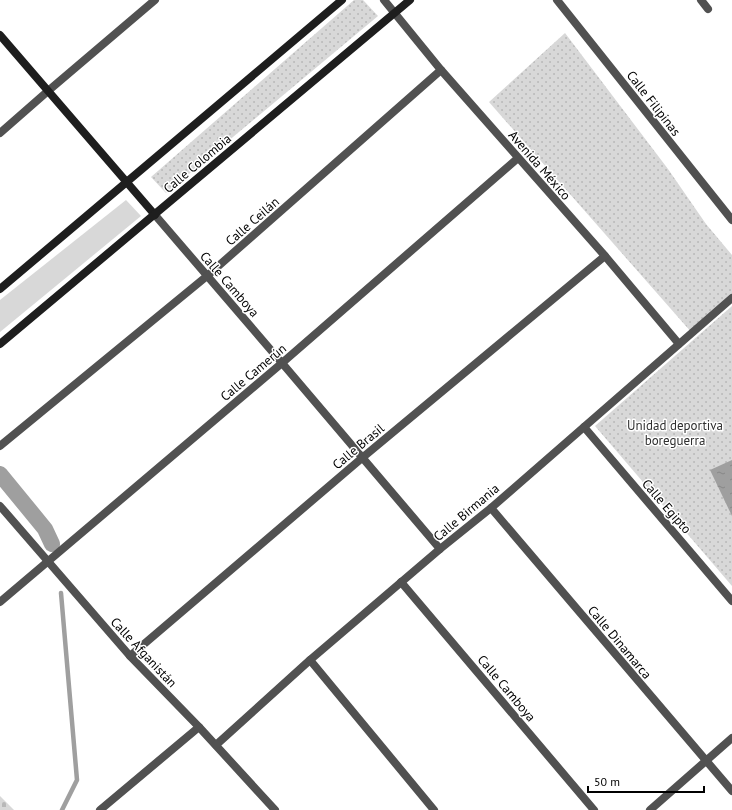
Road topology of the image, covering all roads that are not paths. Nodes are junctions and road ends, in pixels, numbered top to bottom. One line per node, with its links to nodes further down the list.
1 (155, 0): 11 (street)
2 (342, 0): 14 (street)
3 (384, 0): 8 (street, Avenida México)
4 (410, 0): 8 (street, Calle Colombia)
5 (557, 0): 16 (street, Calle Filipinas)
6 (701, 0): 7 (street)
7 (708, 9)
8 (394, 13): 10 (street, Avenida México); 15 (street, Calle Colombia)
9 (0, 35): 11 (street, Calle Camboya)
10 (441, 70): 13 (street, Avenida México); 18 (street, Calle Ceilán)
11 (48, 91): 12 (street); 14 (street, Calle Camboya)
12 (0, 133)
13 (518, 158): 17 (street, Avenida México); 23 (street, Calle Camerún)
14 (126, 182): 15 (street, Calle Camboya); 19 (street)
15 (154, 215): 18 (street, Calle Camboya); 21 (street, Calle Colombia)
16 (732, 220)
17 (605, 256): 22 (street, Avenida México); 26 (street, Calle Brasil)
18 (208, 276): 23 (street, Calle Camboya); 25 (street, Calle Ceilán)
19 (0, 289)
20 (732, 298): 22 (street, Calle Birmania)
21 (0, 344)
22 (680, 344): 24 (street, Calle Birmania)
23 (282, 363): 26 (street, Calle Camboya); 30 (street, Calle Camerún)
24 (584, 427): 28 (street, Calle Birmania); 32 (street, Calle Egipto)
25 (0, 446)
26 (362, 458): 29 (street, Calle Camboya); 34 (street, Calle Brasil)
27 (0, 506): 30 (street, Calle Afganistán)
28 (491, 508): 29 (street, Calle Birmania); 39 (street, Calle Dinamarca)
29 (440, 549): 31 (street, Calle Birmania)
30 (48, 561): 33 (street, Calle Camerún); 34 (street, Calle Afganistán)
31 (401, 582): 35 (street, Calle Birmania); 44 (street, Calle Camboya)
32 (732, 601)
33 (0, 602)
34 (130, 656): 36 (street, Calle Afganistán)
35 (310, 660): 38 (street, Calle Birmania); 43 (street)
36 (199, 727): 38 (street, Calle Afganistán); 41 (street)
37 (732, 738): 39 (street)
38 (216, 745): 42 (street, Calle Afganistán)
39 (706, 761): 40 (street, Calle Dinamarca); 45 (street)
40 (732, 791)
41 (100, 810)
42 (275, 810)
43 (434, 810)
44 (594, 810)
45 (650, 810)

